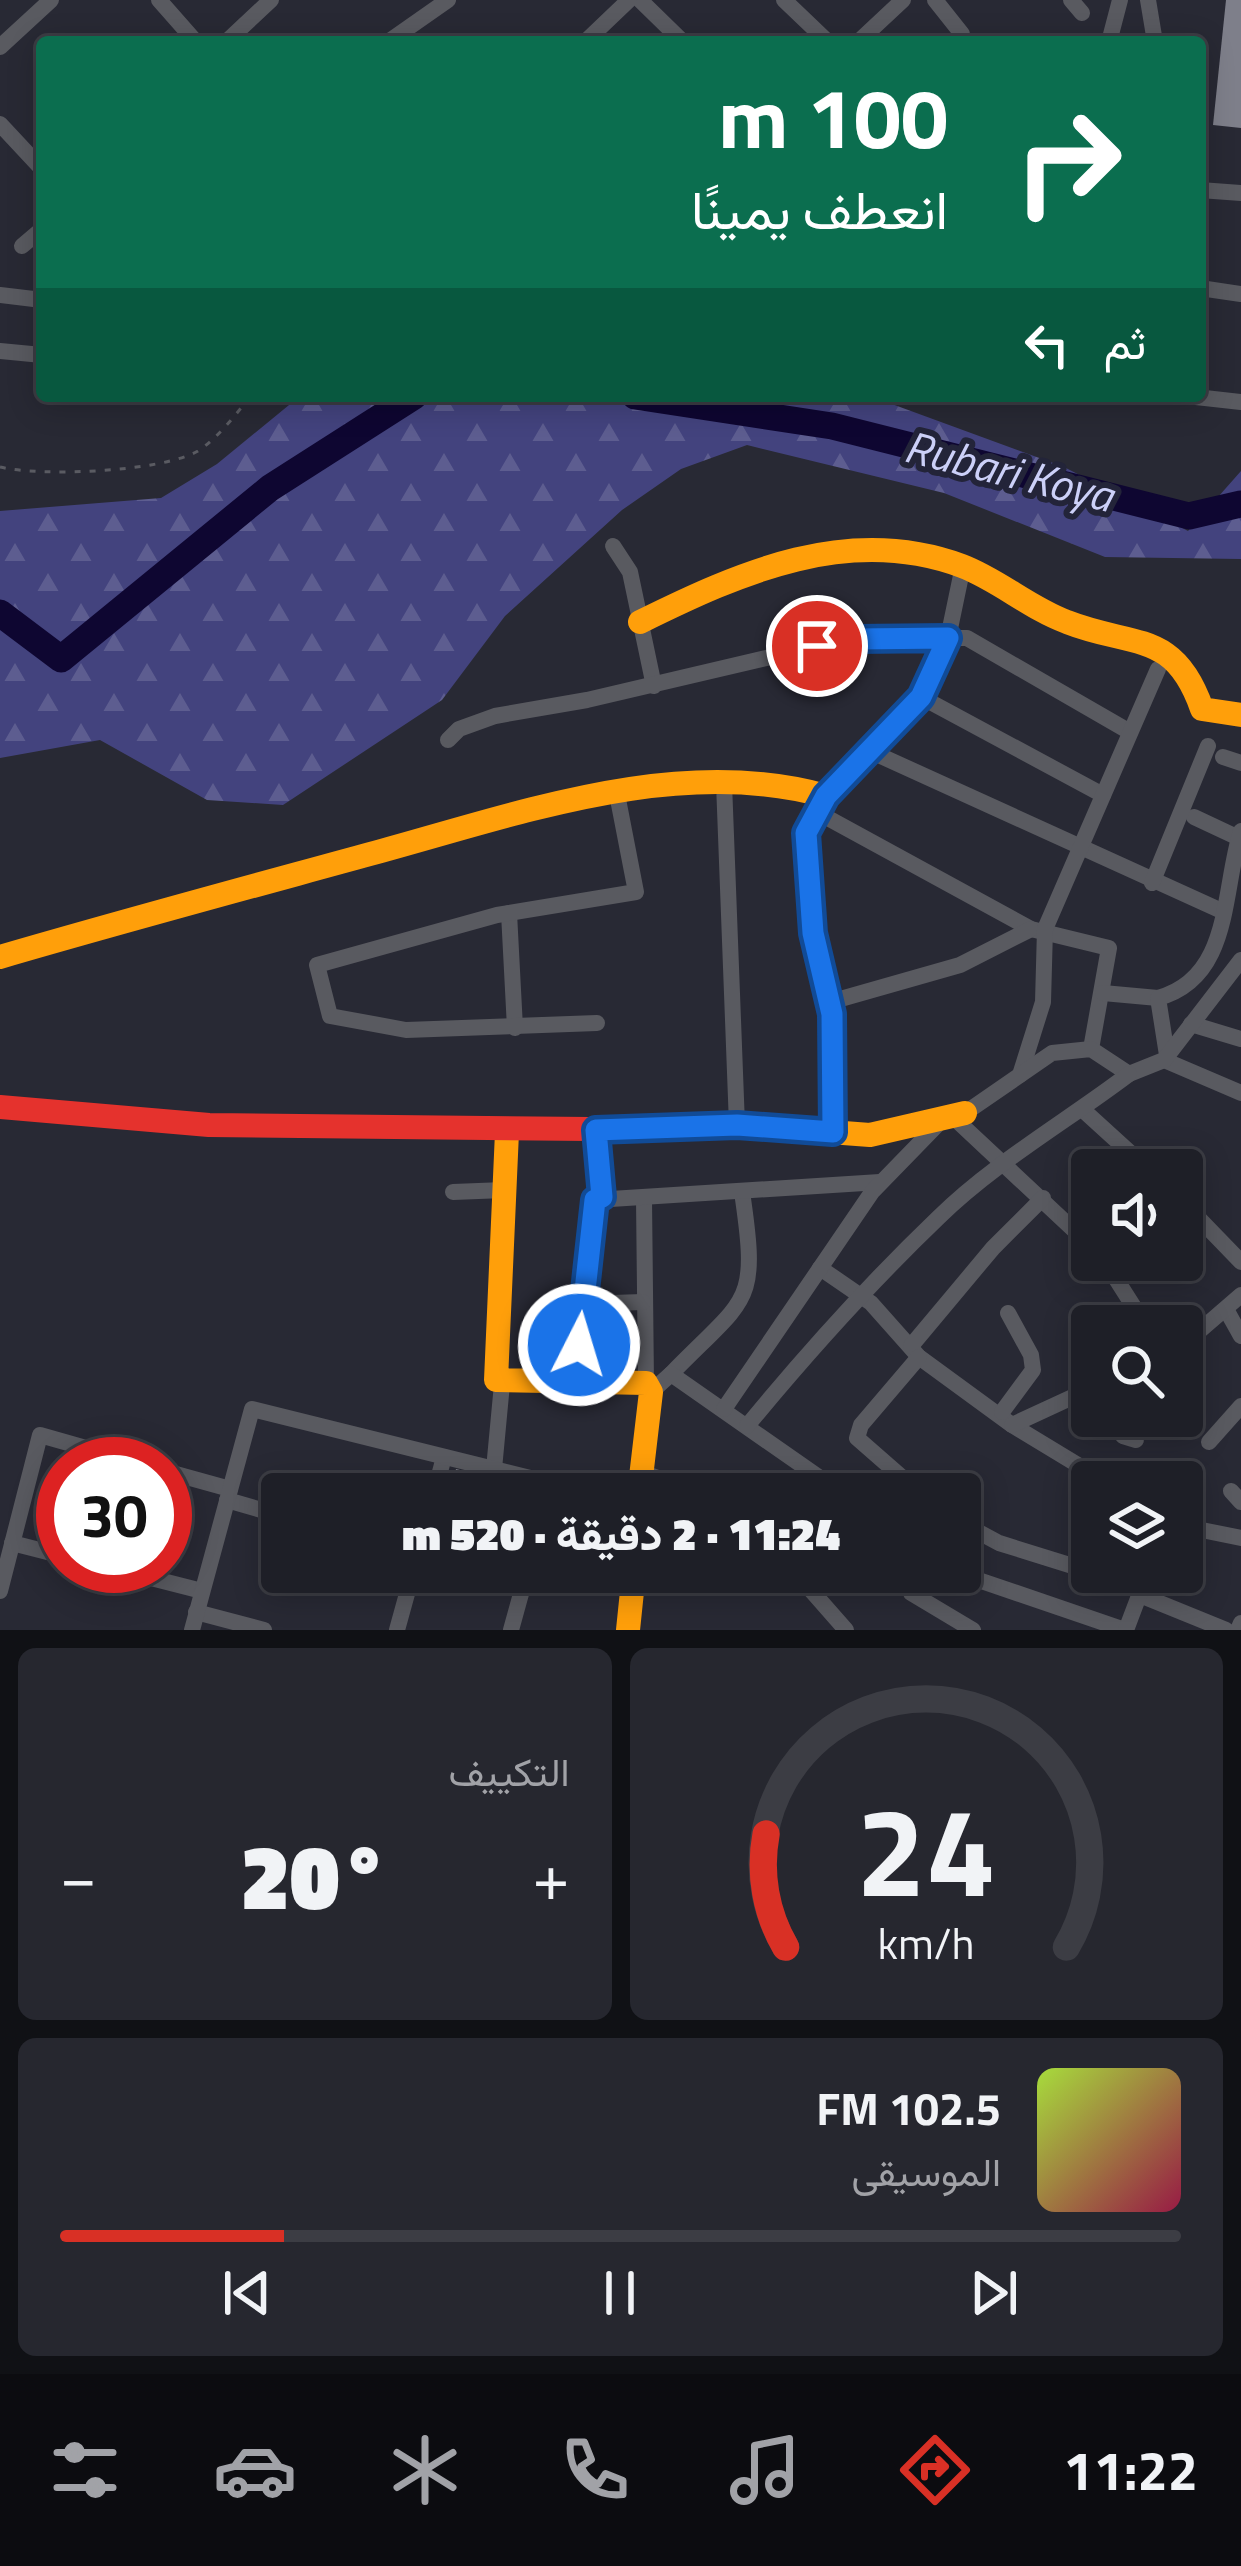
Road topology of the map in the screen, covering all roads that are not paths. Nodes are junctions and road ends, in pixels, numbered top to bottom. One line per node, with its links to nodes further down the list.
1 (51, 0): 22 (street)
2 (158, 0): 13 (street)
3 (271, 0): 14 (street)
4 (448, 0): 15 (street)
5 (628, 0): 16 (street)
6 (640, 0): 17 (street)
7 (784, 0): 18 (street)
8 (903, 0): 19 (street)
9 (934, 0): 12 (street)
10 (1120, 0): 20 (street)
11 (1148, 0): 21 (street)
12 (962, 34)
13 (191, 36)
14 (232, 36)
15 (397, 36)
16 (592, 36)
17 (676, 36)
18 (822, 36)
19 (864, 36)
20 (1111, 36)
21 (1154, 36)
22 (0, 47)
23 (0, 124): 24 (street)
24 (36, 163)
25 (1206, 190): 26 (street)
26 (1241, 193)
27 (36, 234): 28 (street)
28 (22, 246)
29 (1206, 290): 30 (street)
30 (1241, 293)
31 (0, 296): 32 (street)
32 (36, 299)
33 (0, 351): 34 (street)
34 (36, 355)
35 (1206, 398): 36 (street)
36 (1241, 402)
37 (613, 546): 39 (street)
38 (963, 566): 39 (street); 40 (street); 44 (street)
39 (640, 622): 42 (street)
40 (948, 638): 42 (street); 43 (street); 45 (street)
41 (1158, 670): 45 (street)
42 (654, 686): 46 (street)
43 (921, 697): 47 (street); 51 (street)
44 (1241, 715)
45 (1130, 732): 51 (street)
46 (448, 740)
47 (872, 752): 52 (street); 55 (street)
48 (1224, 755): 56 (street)
49 (724, 783): 50 (street); 52 (street); 78 (street)
50 (617, 794): 58 (street); 60 (street)
51 (1103, 795): 55 (street)
52 (821, 804): 59 (street); 65 (street)
53 (1194, 818): 54 (street)
54 (1240, 836): 57 (street)
55 (1078, 845): 56 (street); 59 (street)
56 (1152, 883): 57 (street)
57 (1224, 912): 64 (street)
58 (509, 914): 68 (street); 68 (street)
59 (1038, 929): 63 (street); 65 (street); 73 (street)
60 (0, 957)
61 (1241, 960): 62 (street)
62 (1233, 983): 67 (street)
63 (1103, 993): 64 (street); 70 (street)
64 (1158, 998): 71 (street)
65 (830, 1002): 81 (street)
66 (597, 1023): 68 (street)
67 (1191, 1024): 69 (street); 71 (street)
68 (515, 1028)
69 (1241, 1039)
70 (1091, 1049): 72 (street); 73 (street)
71 (1166, 1057): 72 (street); 74 (street)
72 (1129, 1074): 76 (street)
73 (1020, 1075): 77 (street)
74 (1241, 1093)
75 (0, 1107): 80 (street)
76 (1082, 1109): 82 (street); 83 (street)
77 (953, 1116): 81 (street); 83 (street); 84 (street)
78 (737, 1125): 79 (street); 81 (street)
79 (596, 1130): 80 (street); 88 (street)
80 (507, 1132): 85 (street)
81 (833, 1132)
82 (1126, 1149)
83 (1006, 1165): 90 (street); 95 (street)
84 (880, 1182): 87 (street); 94 (street)
85 (504, 1190): 86 (street); 105 (street)
86 (453, 1192)
87 (742, 1192): 89 (street); 104 (street)
88 (602, 1197): 89 (street); 98 (street)
89 (644, 1198): 97 (street)
90 (1043, 1198): 92 (street); 103 (street)
91 (1203, 1223): 93 (street)
92 (1071, 1226)
93 (1241, 1262)
94 (820, 1268): 95 (street); 109 (street)
95 (859, 1295): 103 (street); 111 (street)
96 (1241, 1295): 99 (street)
97 (644, 1301): 98 (street); 104 (street)
98 (581, 1304): 106 (street)
99 (1228, 1311): 101 (street); 102 (street)
100 (1008, 1313): 110 (street)
101 (1203, 1330)
102 (1241, 1336)
103 (915, 1352): 110 (street); 123 (street)
104 (656, 1383): 106 (street); 109 (street); 121 (street)
105 (502, 1384): 106 (street); 118 (street)
106 (576, 1385)
107 (1071, 1398): 110 (street)
108 (1241, 1406): 114 (street)
109 (724, 1409): 111 (street)
110 (1007, 1419): 117 (street)
111 (747, 1426): 122 (street)
112 (1126, 1437): 113 (street)
113 (1136, 1440)
114 (1209, 1442)
115 (36, 1450): 130 (street)
116 (444, 1457): 118 (street); 119 (street); 125 (street)
117 (1073, 1461)
118 (494, 1469): 120 (street)
119 (440, 1473)
120 (505, 1473)
121 (643, 1473)
122 (813, 1473)
123 (897, 1473)
124 (192, 1481): 125 (street)
125 (228, 1494): 126 (street); 135 (street)
126 (261, 1507)
127 (1203, 1530): 129 (street)
128 (981, 1533): 132 (street)
129 (1241, 1538)
130 (12, 1543): 131 (street); 136 (street)
131 (36, 1549)
132 (1071, 1565)
133 (981, 1581): 151 (street)
134 (192, 1588): 135 (street)
135 (202, 1591): 144 (street)
136 (0, 1592)
137 (407, 1593): 146 (street)
138 (522, 1593): 147 (street)
139 (632, 1593): 148 (street)
140 (813, 1593): 149 (street)
141 (911, 1593): 150 (street)
142 (1140, 1593): 151 (street)
143 (1161, 1593): 152 (street)
144 (194, 1621): 145 (street)
145 (264, 1630)
146 (397, 1630)
147 (512, 1630)
148 (628, 1630)
149 (846, 1630)
150 (973, 1630)
151 (1126, 1630)
152 (1225, 1630)

